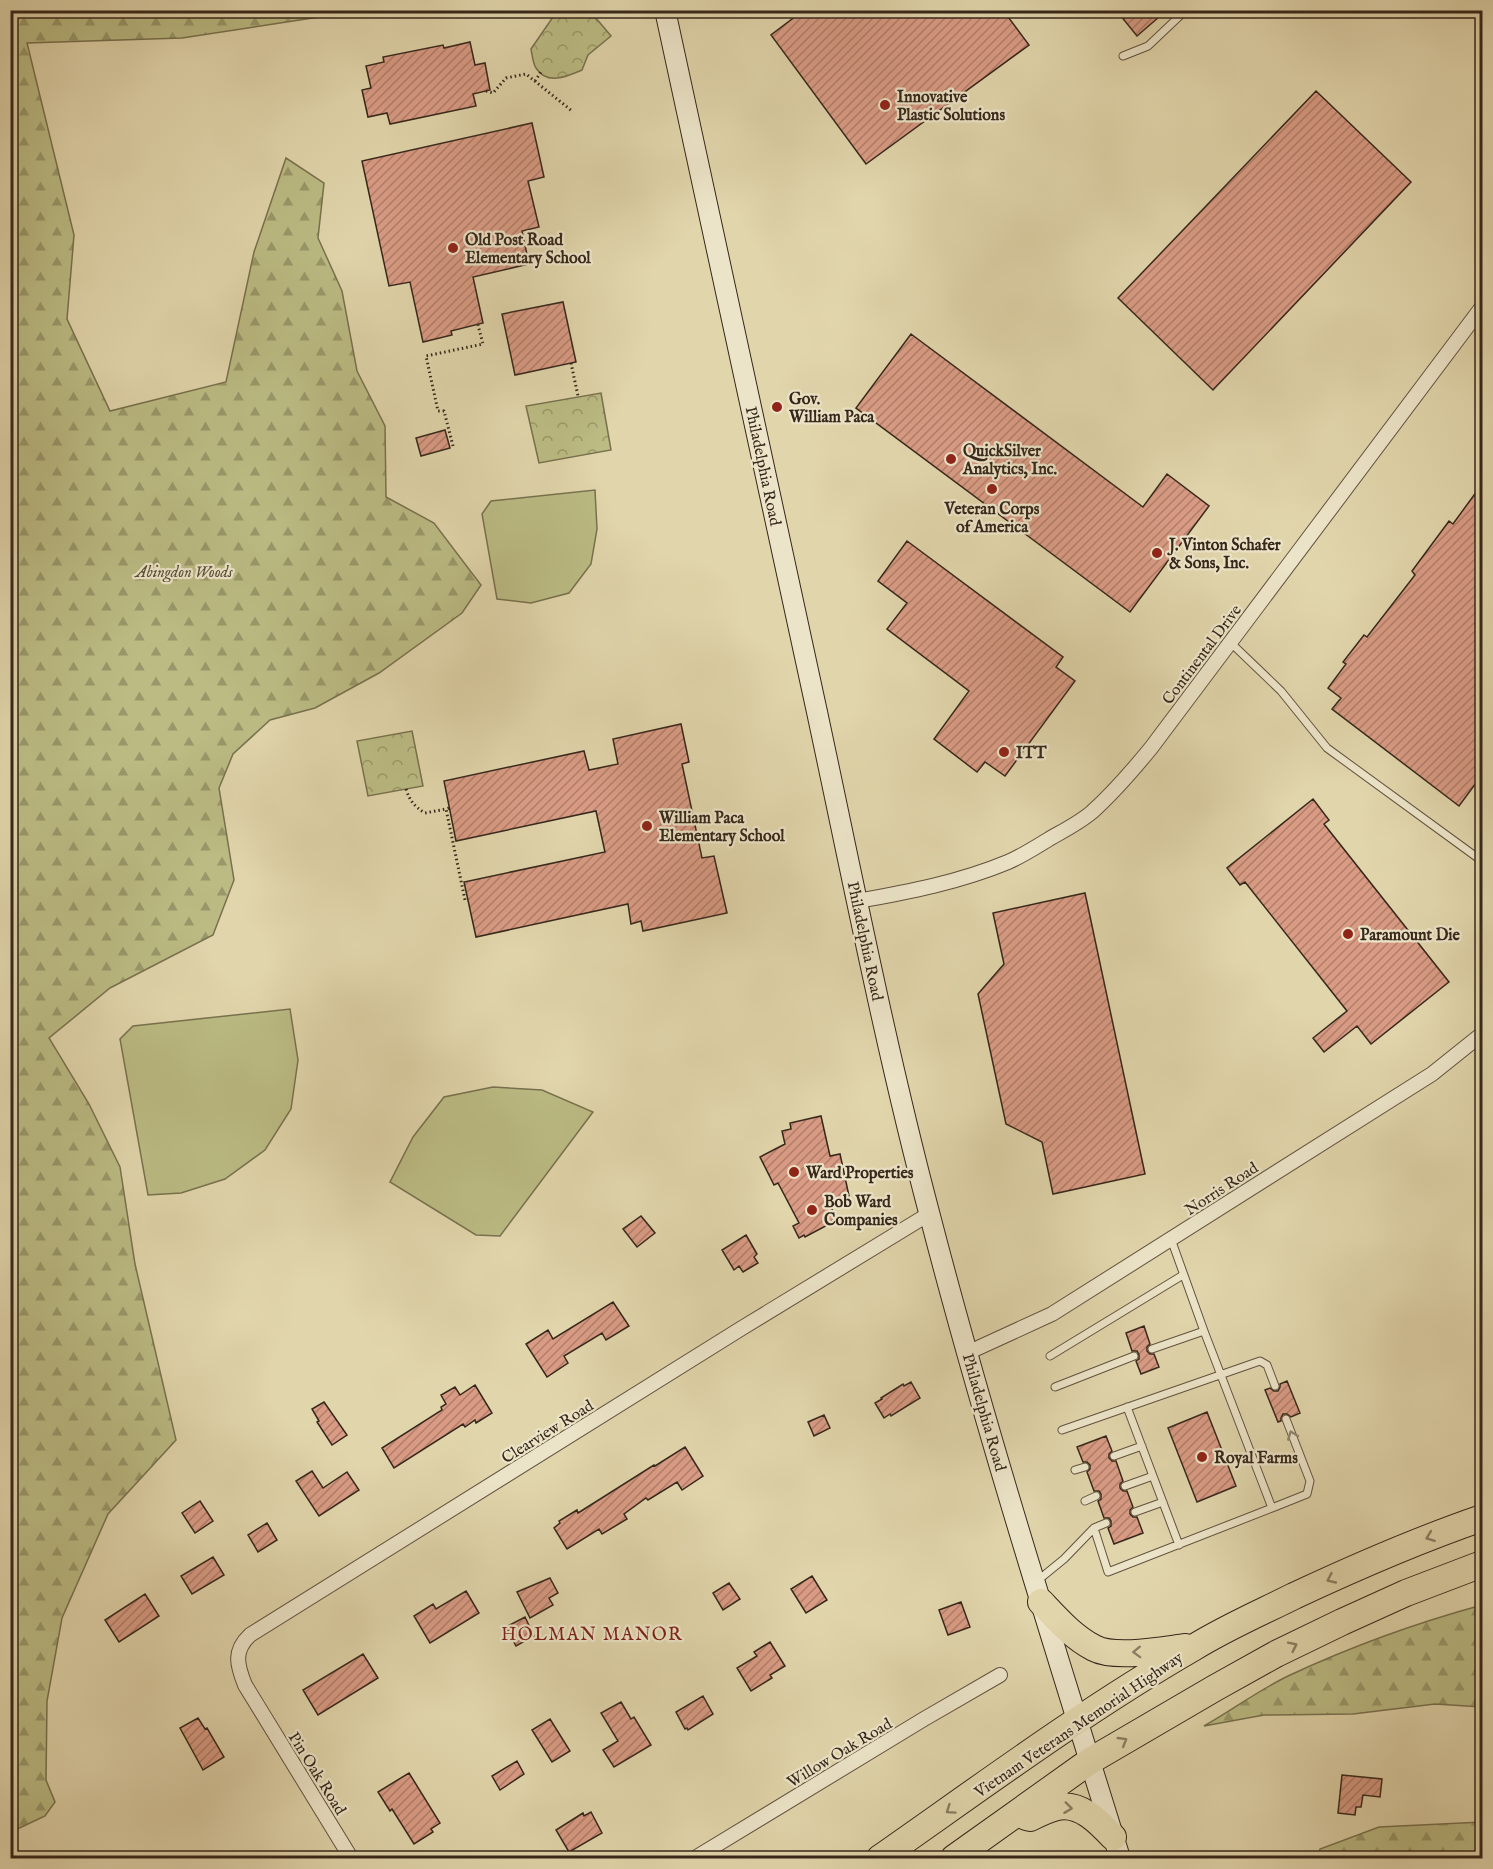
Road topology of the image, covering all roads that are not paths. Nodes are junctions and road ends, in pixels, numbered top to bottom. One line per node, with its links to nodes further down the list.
1 (665, 10): 7 (main road, Philadelphia Road)
2 (1186, 10): 3 (lane)
3 (1123, 56)
4 (1482, 307): 5 (street, Continental Drive)
5 (1231, 643): 6 (lane); 7 (street, Continental Drive)
6 (1482, 861)
7 (857, 902): 9 (main road, Philadelphia Road)
8 (1482, 1034): 10 (street, Norris Road)
9 (929, 1214): 14 (main road, Philadelphia Road); 42 (street, Clearview Road)
10 (1171, 1239): 11 (lane); 14 (street, Norris Road)
11 (1183, 1275): 12 (lane); 15 (lane)
12 (1204, 1331): 13 (lane); 17 (lane)
13 (1152, 1349)
14 (967, 1353): 39 (main road, Philadelphia Road)
15 (1050, 1356)
16 (1134, 1356): 19 (lane)
17 (1221, 1375): 18 (lane); 20 (lane); 32 (lane)
18 (1275, 1386)
19 (1055, 1387)
20 (1127, 1407): 22 (lane); 23 (lane)
21 (1286, 1419): 32 (lane, one-way to 21)
22 (1062, 1430)
23 (1142, 1446): 24 (lane); 27 (lane)
24 (1114, 1456)
25 (1085, 1467): 26 (lane)
26 (1075, 1470)
27 (1153, 1476): 28 (lane); 31 (lane)
28 (1125, 1486)
29 (1096, 1496): 30 (lane)
30 (1085, 1501)
31 (1163, 1502): 33 (lane); 37 (lane)
32 (1272, 1508): 37 (lane)
33 (1135, 1512)
34 (1482, 1518): 40 (highway, Vietnam Veterans Memorial Highway, one-way to 40)
35 (1106, 1524): 36 (lane)
36 (1094, 1528): 37 (lane); 39 (lane)
37 (1179, 1545)
38 (1482, 1564): 44 (highway, one-way to 38)
39 (1038, 1593): 40 (highway, one-way to 39); 43 (main road, Philadelphia Road)
40 (1195, 1646): 43 (highway, Vietnam Veterans Memorial Highway)
41 (1000, 1675): 48 (street, Willow Oak Road)
42 (257, 1705): 47 (street, Pin Oak Road)
43 (1077, 1720): 44 (main road, Philadelphia Road); 49 (highway, Vietnam Veterans Memorial Highway, one-way to 49)
44 (1090, 1761): 45 (highway); 46 (main road, Philadelphia Road)
45 (1014, 1817): 46 (highway, one-way to 46); 50 (highway)
46 (1117, 1848)
47 (351, 1858)
48 (696, 1858)
49 (880, 1858)
50 (954, 1858)

